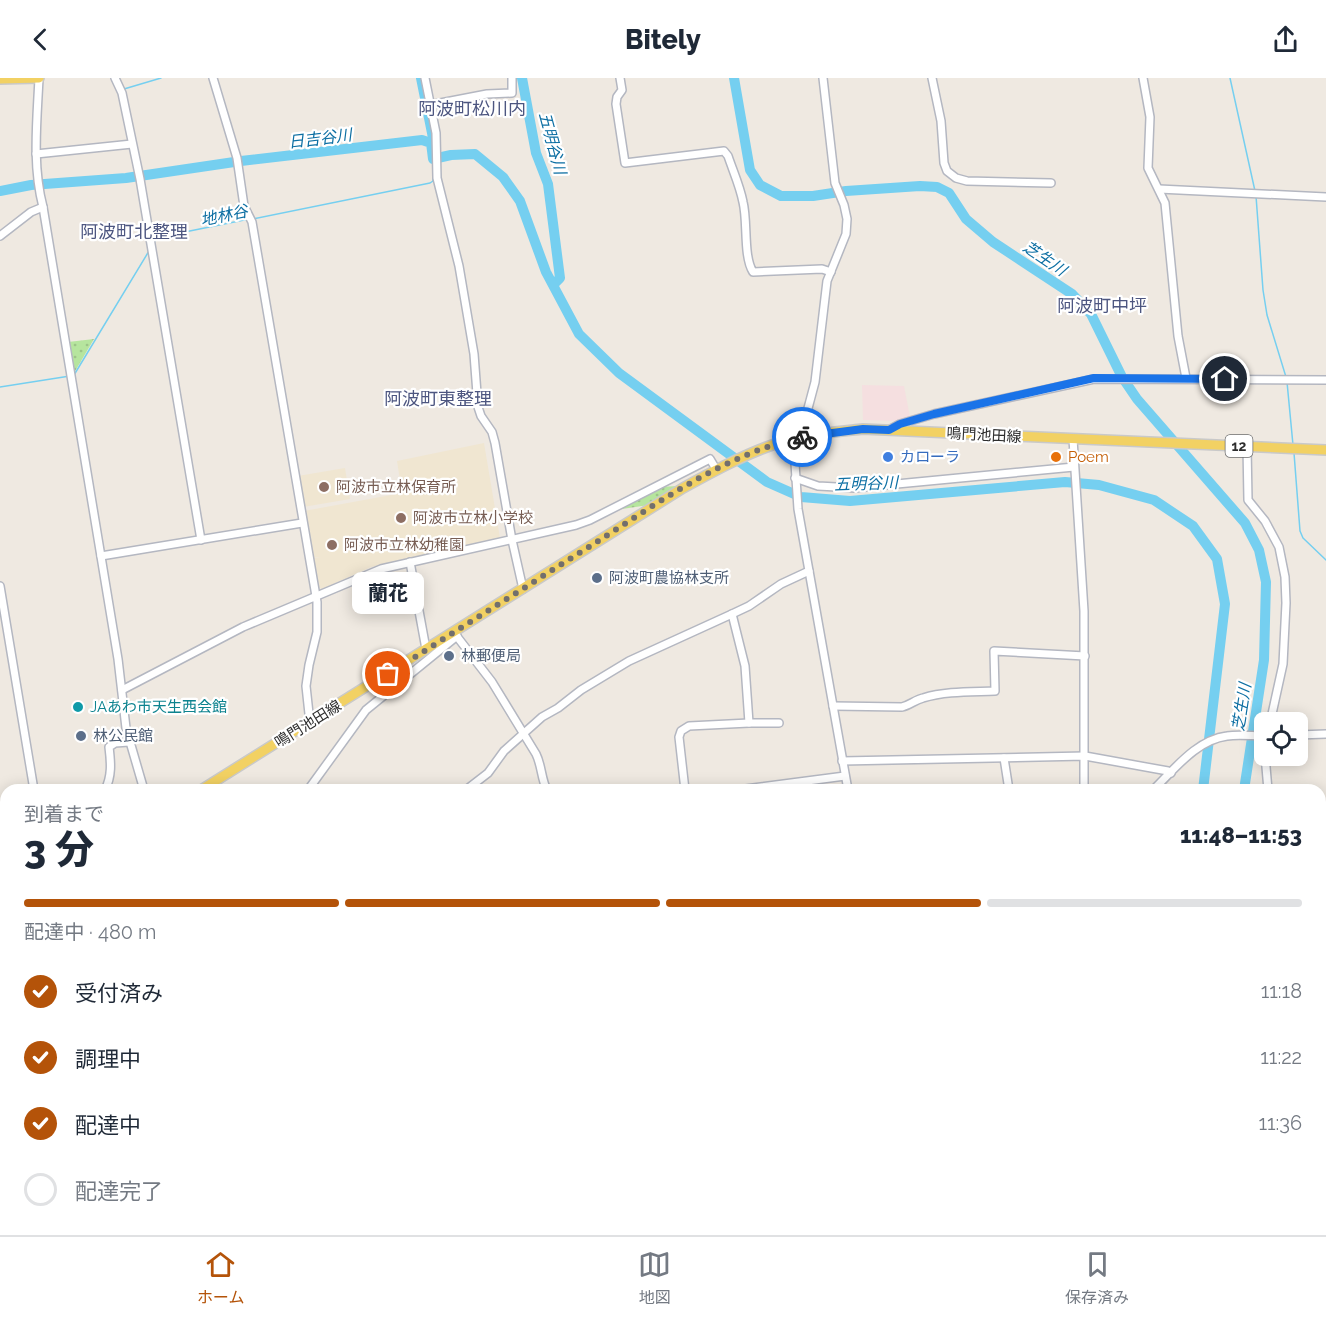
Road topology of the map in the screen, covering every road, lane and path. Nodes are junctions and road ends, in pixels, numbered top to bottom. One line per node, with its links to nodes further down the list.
1 (39, 78): 10 (main road); 13 (street)
2 (115, 78): 12 (street)
3 (213, 78): 31 (street)
4 (425, 78): 11 (street)
5 (512, 78): 11 (street)
6 (620, 78): 19 (street)
7 (823, 78): 19 (street)
8 (932, 78): 14 (street)
9 (1143, 78): 15 (street)
10 (0, 79)
11 (430, 105): 33 (street)
12 (132, 144): 13 (street); 32 (street)
13 (36, 154): 17 (street)
14 (1051, 183)
15 (1159, 189): 16 (street); 20 (street)
16 (1326, 197)
17 (43, 207): 18 (street); 34 (street)
18 (0, 236)
19 (831, 272): 23 (street)
20 (1186, 378): 21 (street); 22 (street)
21 (1326, 381)
22 (889, 430): 23 (main road, 鳴門池田線 / 12); 25 (main road, 鳴門池田線 / 12)
23 (803, 437): 24 (main road, 鳴門池田線 / 12)
24 (791, 439): 28 (main road, 鳴門池田線 / 12); 30 (street)
25 (1073, 439): 26 (main road, 鳴門池田線 / 12); 29 (street)
26 (1247, 446): 27 (main road, 鳴門池田線 / 12); 46 (street)
27 (1326, 450)
28 (720, 468): 33 (street); 38 (main road, 鳴門池田線 / 12)
29 (1074, 468): 30 (street); 43 (street)
30 (796, 479): 36 (street)
31 (303, 523): 32 (street); 39 (street)
32 (201, 540): 34 (street)
33 (512, 540): 35 (street); 38 (street)
34 (100, 556): 44 (street)
35 (410, 562): 39 (street); 42 (street)
36 (809, 572): 40 (street); 45 (street)
37 (0, 586): 61 (street)
38 (523, 589): 41 (main road, 鳴門池田線 / 12)
39 (315, 596): 44 (street); 47 (street)
40 (732, 614): 48 (street); 50 (street)
41 (455, 634): 42 (main road, 鳴門池田線 / 12); 50 (street); 65 (street)
42 (426, 649): 47 (main road, 鳴門池田線 / 12)
43 (1085, 656): 45 (street); 55 (street)
44 (122, 690): 54 (street)
45 (833, 706): 57 (street)
46 (1272, 712)
47 (310, 723): 64 (main road, 鳴門池田線 / 12)
48 (749, 723): 49 (street); 68 (street)
49 (779, 723)
50 (524, 734): 66 (street); 67 (street)
51 (1326, 734): 52 (street)
52 (1308, 735)
53 (1254, 736): 59 (street)
54 (129, 742): 62 (street); 63 (street)
55 (1084, 756): 56 (street); 59 (street); 72 (street)
56 (1004, 758): 57 (street); 71 (street)
57 (842, 761): 60 (street)
58 (1266, 766): 74 (street)
59 (1171, 773): 73 (street)
60 (845, 776): 69 (street); 70 (street)
61 (33, 784)
62 (108, 784)
63 (142, 784)
64 (211, 784)
65 (312, 784)
66 (474, 784)
67 (544, 784)
68 (684, 784)
69 (784, 784)
70 (847, 784)
71 (1008, 784)
72 (1084, 784)
73 (1159, 784)
74 (1267, 784)

